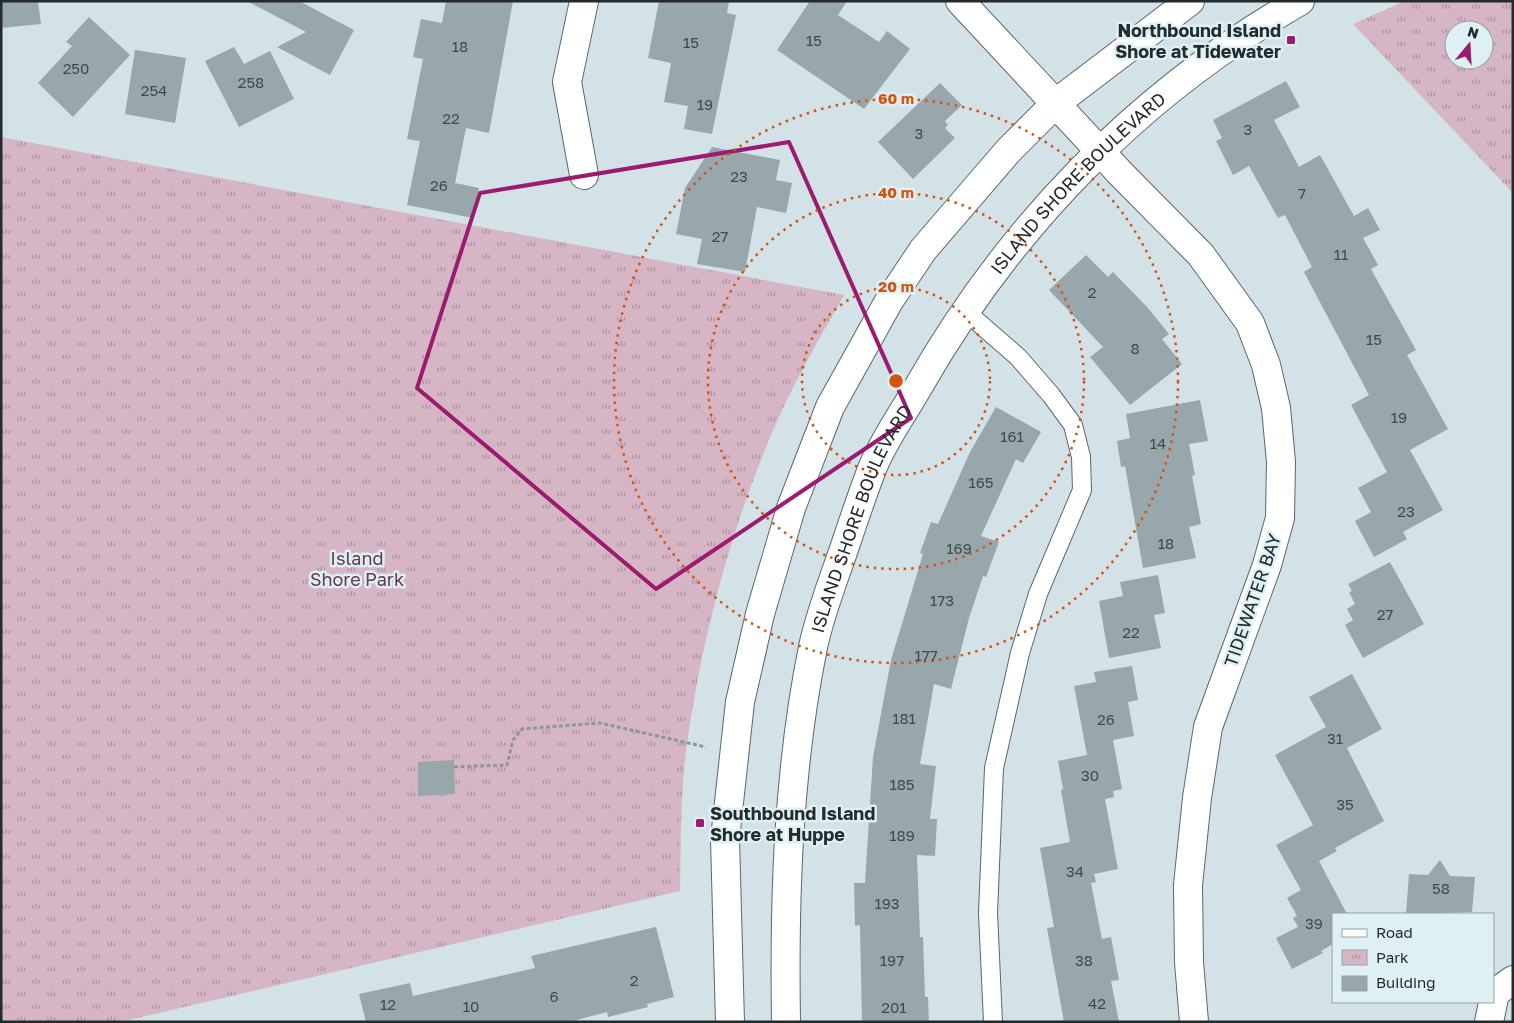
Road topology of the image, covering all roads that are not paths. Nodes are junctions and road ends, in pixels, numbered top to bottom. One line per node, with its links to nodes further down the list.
1 (584, 1): 7 (street)
2 (960, 1): 5 (street, TIDEWATER BAY)
3 (1190, 1): 5 (street)
4 (1300, 1): 6 (street, ISLAND SHORE BOULEVARD)
5 (1056, 103): 6 (street, TIDEWATER BAY); 12 (street)
6 (1099, 150): 8 (street, ISLAND SHORE BOULEVARD); 15 (street, TIDEWATER BAY)
7 (584, 175)
8 (964, 310): 13 (street, ISLAND SHORE BOULEVARD); 14 (lane)
9 (1513, 980): 10 (street)
10 (1494, 998)
11 (1493, 1003): 16 (street)
12 (730, 1022)
13 (786, 1022)
14 (993, 1022)
15 (1194, 1022)
16 (1489, 1022)

